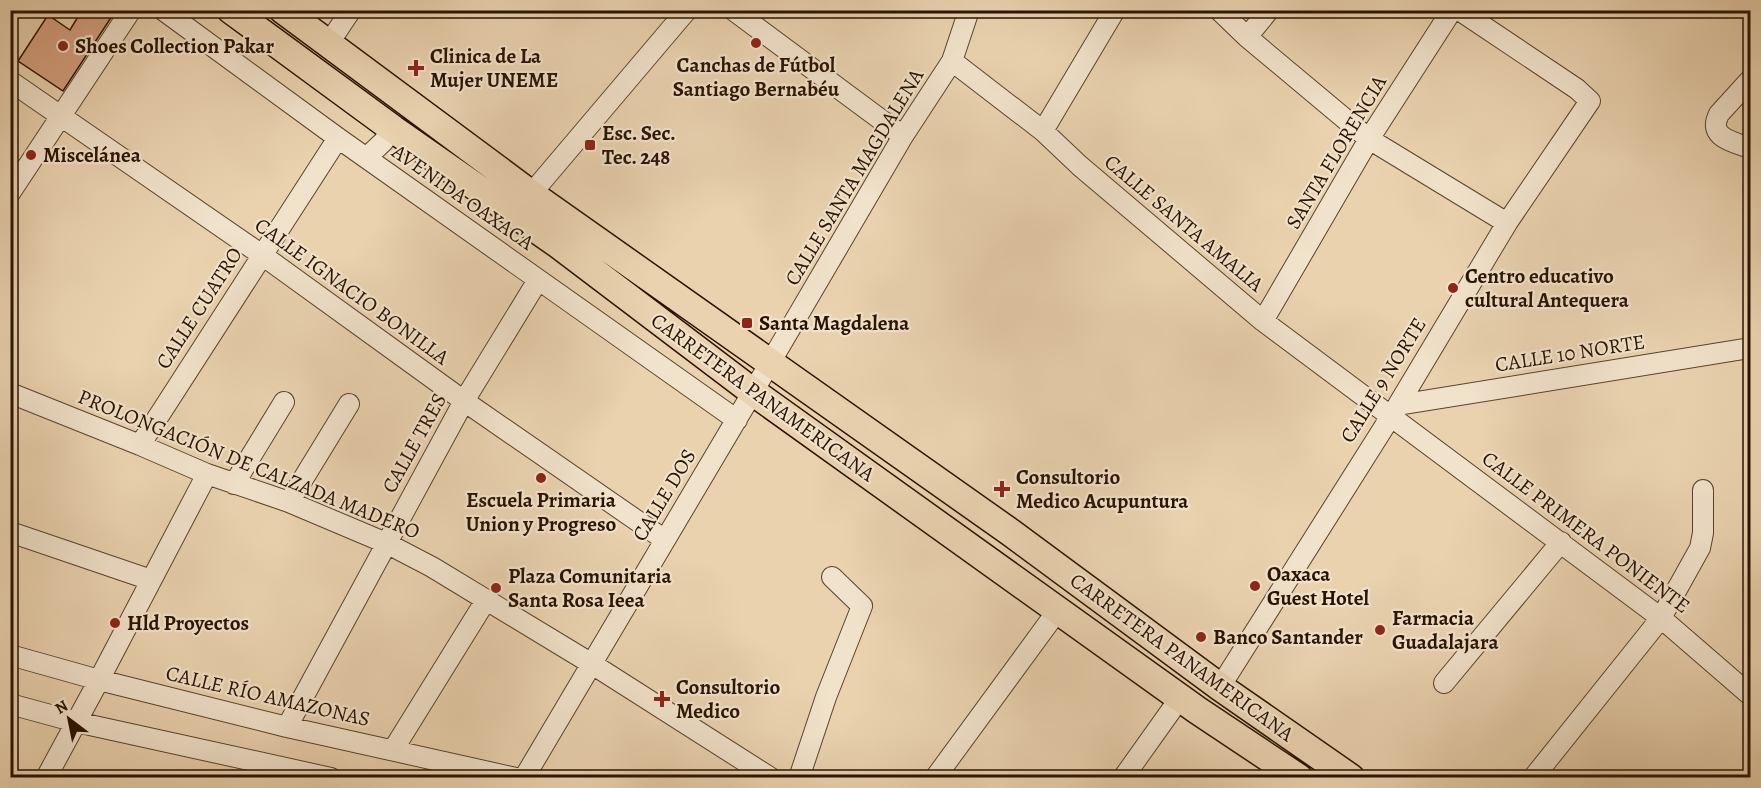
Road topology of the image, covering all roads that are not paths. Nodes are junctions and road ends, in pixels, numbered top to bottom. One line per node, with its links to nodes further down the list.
1 (131, 10): 19 (street)
2 (163, 10): 23 (street, AVENIDA OAXACA)
3 (231, 10): 20 (highway, CARRETERA PANAMERICANA)
4 (283, 10): 15 (highway, CARRETERA PANAMERICANA)
5 (351, 10): 15 (street)
6 (687, 10): 28 (street)
7 (733, 10): 22 (street)
8 (969, 10): 16 (street, CALLE SANTA MAGDALENA)
9 (1115, 10): 21 (street)
10 (1219, 10): 14 (street)
11 (1269, 10): 14 (street)
12 (1452, 10): 24 (street, SANTA FLORENCIA)
13 (1459, 10): 29 (street, CALLE 9 NORTE)
14 (1247, 37): 24 (street)
15 (329, 43): 28 (highway, CARRETERA PANAMERICANA)
16 (952, 61): 21 (street, CALLE SANTA AMALIA); 22 (street, CALLE SANTA MAGDALENA)
17 (1750, 80): 25 (street)
18 (10, 81): 19 (street, CALLE IGNACIO BONILLA)
19 (61, 116): 27 (street); 30 (street, CALLE IGNACIO BONILLA)
20 (393, 129): 26 (street); 35 (highway, CARRETERA PANAMERICANA)
21 (1043, 131): 32 (street, CALLE SANTA AMALIA)
22 (903, 136): 34 (street, CALLE SANTA MAGDALENA)
23 (338, 138): 26 (street, AVENIDA OAXACA); 30 (street, CALLE CUATRO)
24 (1369, 139): 29 (street); 32 (street, SANTA FLORENCIA)
25 (1750, 148)
26 (366, 158): 31 (street, AVENIDA OAXACA)
27 (10, 193)
28 (531, 194): 34 (highway, CARRETERA PANAMERICANA)
29 (1507, 224): 40 (street, CALLE 9 NORTE)
30 (262, 255): 37 (street, CALLE IGNACIO BONILLA); 42 (street, CALLE CUATRO)
31 (538, 280): 37 (street, CALLE TRES); 41 (street, AVENIDA OAXACA)
32 (1263, 321): 40 (street, CALLE SANTA AMALIA)
33 (1750, 348): 40 (street, CALLE 10 NORTE)
34 (770, 363): 35 (street, CALLE SANTA MAGDALENA); 60 (highway, CARRETERA PANAMERICANA)
35 (753, 392): 41 (street, CALLE DOS); 54 (highway, CARRETERA PANAMERICANA)
36 (10, 393): 42 (street, PROLONGACIÓN DE CALZADA MADERO)
37 (464, 401): 48 (street, CALLE IGNACIO BONILLA); 50 (street, CALLE TRES)
38 (284, 402): 44 (street)
39 (349, 404): 46 (street)
40 (1394, 410): 49 (street, CALLE PRIMERA PONIENTE); 60 (street, CALLE 9 NORTE)
41 (737, 420): 48 (street, CALLE DOS)
42 (140, 445): 43 (street, PROLONGACIÓN DE CALZADA MADERO)
43 (207, 474): 44 (street, PROLONGACIÓN DE CALZADA MADERO); 52 (street)
44 (234, 483): 46 (street, PROLONGACIÓN DE CALZADA MADERO)
45 (1703, 490): 55 (street)
46 (289, 502): 50 (street, PROLONGACIÓN DE CALZADA MADERO)
47 (10, 532): 52 (street)
48 (665, 540): 57 (street, CALLE DOS)
49 (1561, 542): 55 (street, CALLE PRIMERA PONIENTE); 59 (street)
50 (386, 543): 53 (street, PROLONGACIÓN DE CALZADA MADERO); 65 (street, CALLE TRES)
51 (832, 577): 72 (street)
52 (151, 580): 58 (street)
53 (486, 600): 57 (street, PROLONGACIÓN DE CALZADA MADERO); 66 (street)
54 (1058, 610): 62 (highway, CARRETERA PANAMERICANA); 73 (street)
55 (1661, 618): 61 (street, CALLE PRIMERA PONIENTE); 77 (street)
56 (10, 655): 58 (street, CALLE RÍO AMAZONAS)
57 (592, 664): 70 (street, CALLE DOS); 71 (street, PROLONGACIÓN DE CALZADA MADERO)
58 (99, 680): 64 (street); 65 (street, CALLE RÍO AMAZONAS)
59 (1444, 683)
60 (1220, 687): 76 (highway, CARRETERA PANAMERICANA)
61 (1750, 691)
62 (1180, 698): 74 (street); 75 (highway, CARRETERA PANAMERICANA)
63 (10, 704): 64 (street)
64 (76, 722): 67 (street); 68 (street)
65 (287, 727): 66 (street, CALLE RÍO AMAZONAS)
66 (393, 750): 69 (street, CALLE RÍO AMAZONAS)
67 (46, 777)
68 (330, 777)
69 (516, 777)
70 (524, 777)
71 (771, 777)
72 (799, 777)
73 (935, 777)
74 (1123, 777)
75 (1299, 777)
76 (1351, 777)
77 (1533, 777)

